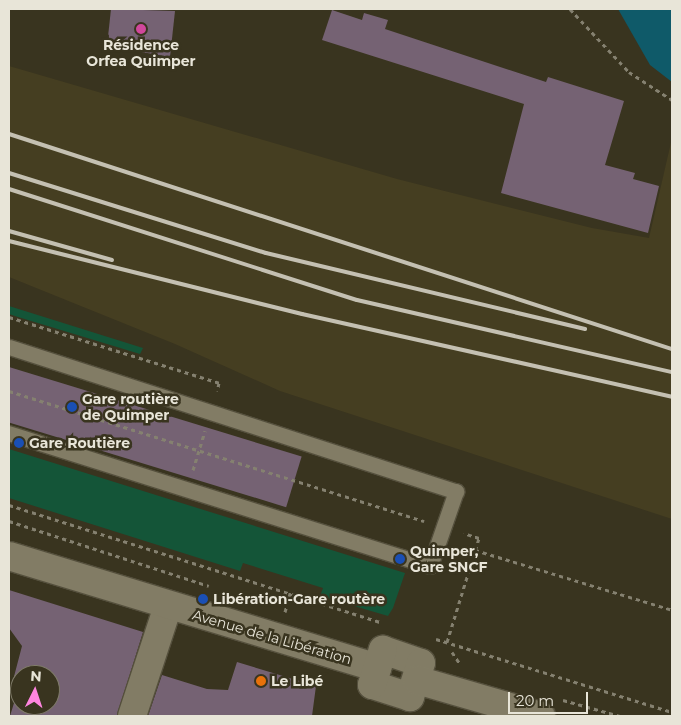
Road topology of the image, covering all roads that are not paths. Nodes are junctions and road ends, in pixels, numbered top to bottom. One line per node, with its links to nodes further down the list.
1 (9, 347): 2 (lane)
2 (9, 433)
3 (9, 556): 4 (main road, Avenue de la Libération)
4 (168, 606): 5 (main road); 6 (main road, Avenue de la Libération)
5 (132, 716)
6 (542, 716)

